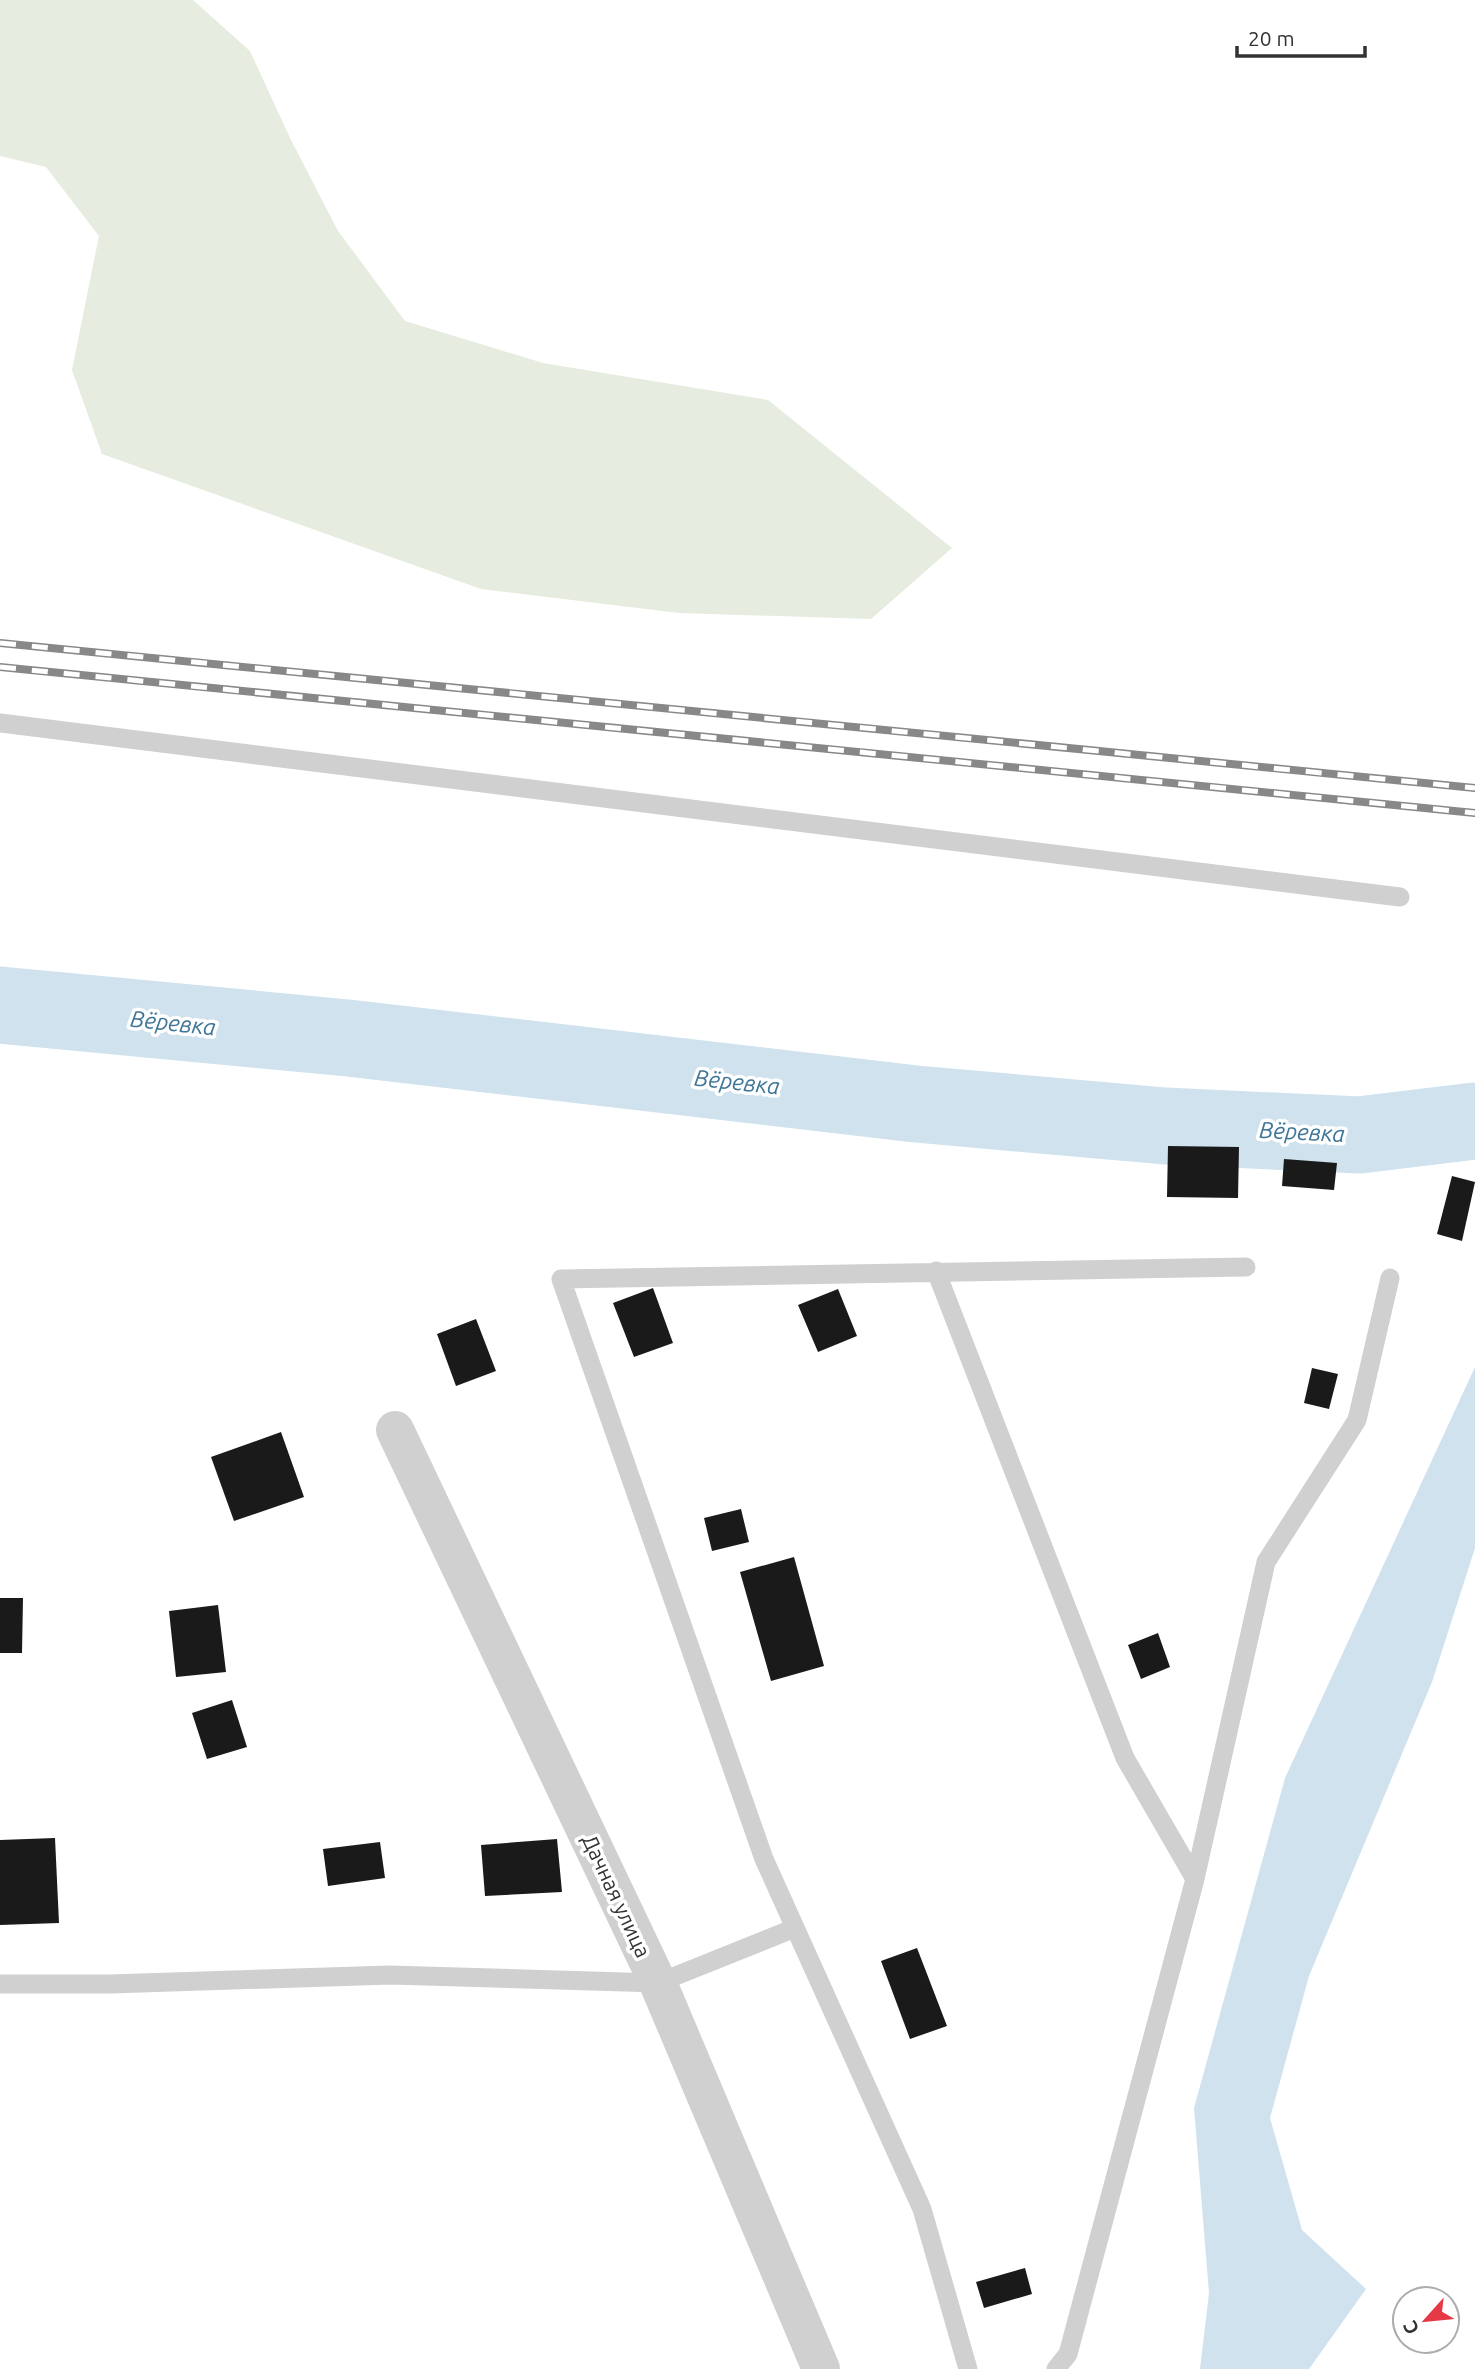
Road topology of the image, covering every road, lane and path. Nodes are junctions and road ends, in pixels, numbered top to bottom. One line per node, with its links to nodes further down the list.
1 (0, 723): 2 (lane)
2 (1400, 897)
3 (1247, 1267): 4 (lane)
4 (936, 1271): 7 (lane); 8 (lane)
5 (1390, 1278): 7 (lane)
6 (395, 1430): 9 (street, Дачная улица)
7 (1195, 1878): 13 (lane)
8 (795, 1928): 9 (lane); 12 (lane)
9 (658, 1983): 10 (lane); 11 (street, Дачная улица)
10 (0, 1984)
11 (821, 2369)
12 (968, 2369)
13 (1056, 2369)

